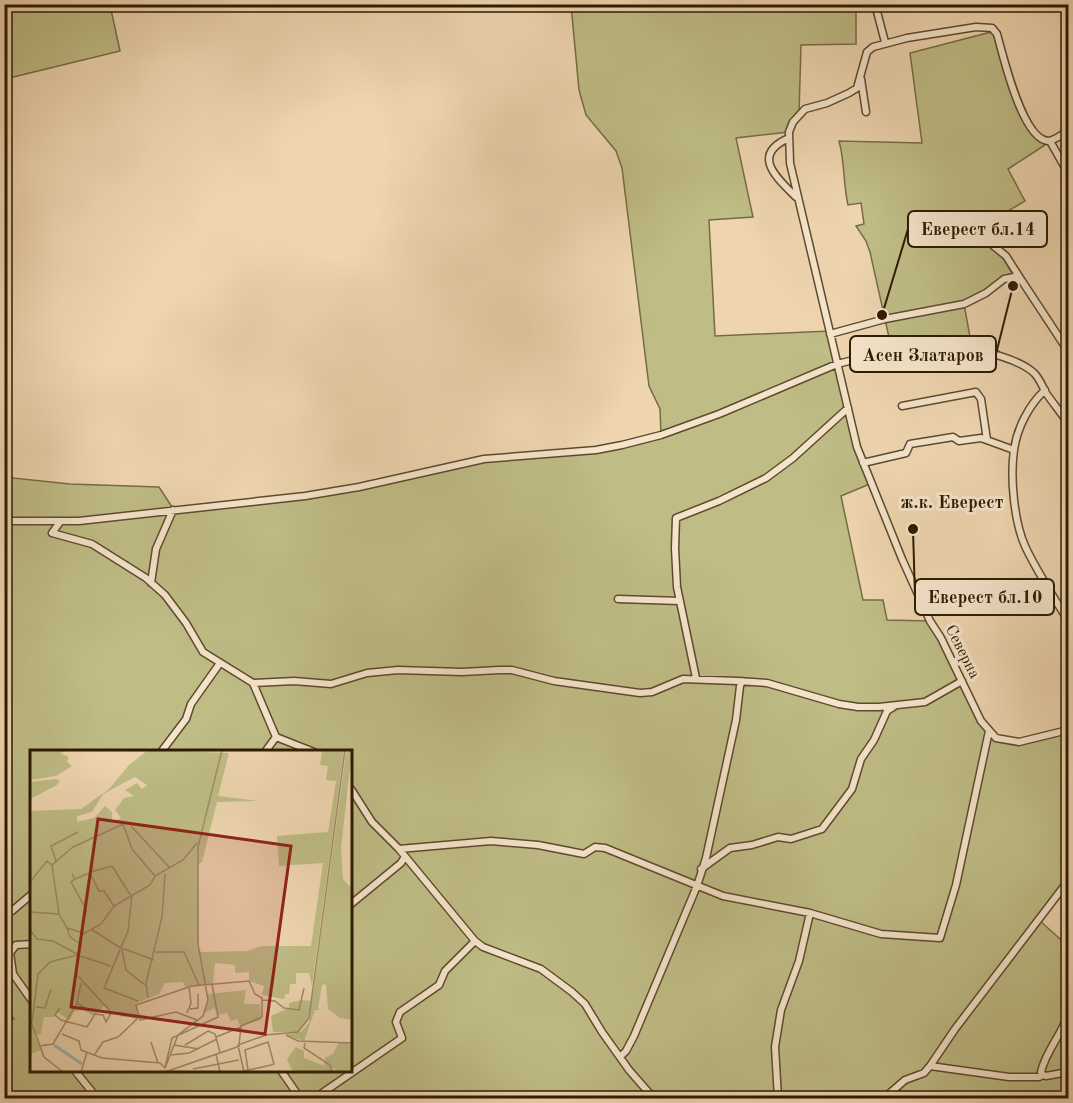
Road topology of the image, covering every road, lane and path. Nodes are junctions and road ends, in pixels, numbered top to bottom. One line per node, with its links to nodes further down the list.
1 (875, 4): 2 (street)
2 (885, 42): 3 (street); 7 (street)
3 (861, 79): 4 (street); 6 (street)
4 (866, 112)
5 (1068, 131): 7 (street)
6 (789, 138): 9 (street, Северна); 9 (street)
7 (1050, 141): 8 (street)
8 (1068, 173)
9 (797, 197): 12 (street, Северна)
10 (979, 228): 11 (street)
11 (1022, 281): 12 (street); 13 (street)
12 (831, 334): 14 (street, Северна)
13 (1068, 351)
14 (837, 364): 15 (street); 17 (street, Северна); 22 (street)
15 (1045, 390): 18 (street); 20 (street)
16 (902, 405): 19 (street)
17 (848, 408): 21 (street, Северна); 27 (street)
18 (1068, 423)
19 (987, 440): 20 (street); 21 (street)
20 (1014, 450): 28 (street)
21 (863, 463): 32 (street, Северна)
22 (173, 510): 24 (street); 25 (street)
23 (4, 521): 24 (street)
24 (60, 522): 25 (street)
25 (149, 580): 29 (street)
26 (618, 599): 27 (street)
27 (680, 601): 30 (street)
28 (1068, 621)
29 (220, 663): 33 (street); 38 (street)
30 (696, 678): 31 (street); 33 (street)
31 (742, 681): 34 (street); 44 (street)
32 (962, 681): 34 (street); 36 (street, Северна)
33 (253, 682): 37 (street)
34 (896, 706): 44 (street)
35 (1068, 730): 36 (street)
36 (989, 731): 50 (street)
37 (276, 737): 39 (street); 40 (street)
38 (162, 750)
39 (266, 750)
40 (308, 750)
41 (352, 791): 42 (street)
42 (399, 849): 43 (street); 46 (street)
43 (404, 858): 48 (street); 51 (street)
44 (701, 869): 46 (street)
45 (1068, 880): 56 (street)
46 (697, 886): 50 (street); 55 (street)
47 (30, 896): 49 (street)
48 (352, 903)
49 (12, 911)
50 (810, 913): 67 (street)
51 (476, 941): 55 (street); 57 (street)
52 (30, 944): 53 (street)
53 (30, 998)
54 (1068, 1014): 62 (street)
55 (621, 1056): 63 (street)
56 (930, 1066): 62 (street); 68 (street)
57 (352, 1072)
58 (1068, 1072): 62 (street)
59 (78, 1073): 64 (street)
60 (283, 1073): 65 (street)
61 (351, 1073): 66 (street)
62 (1042, 1075)
63 (654, 1097)
64 (98, 1098)
65 (300, 1098)
66 (315, 1098)
67 (778, 1098)
68 (886, 1098)

